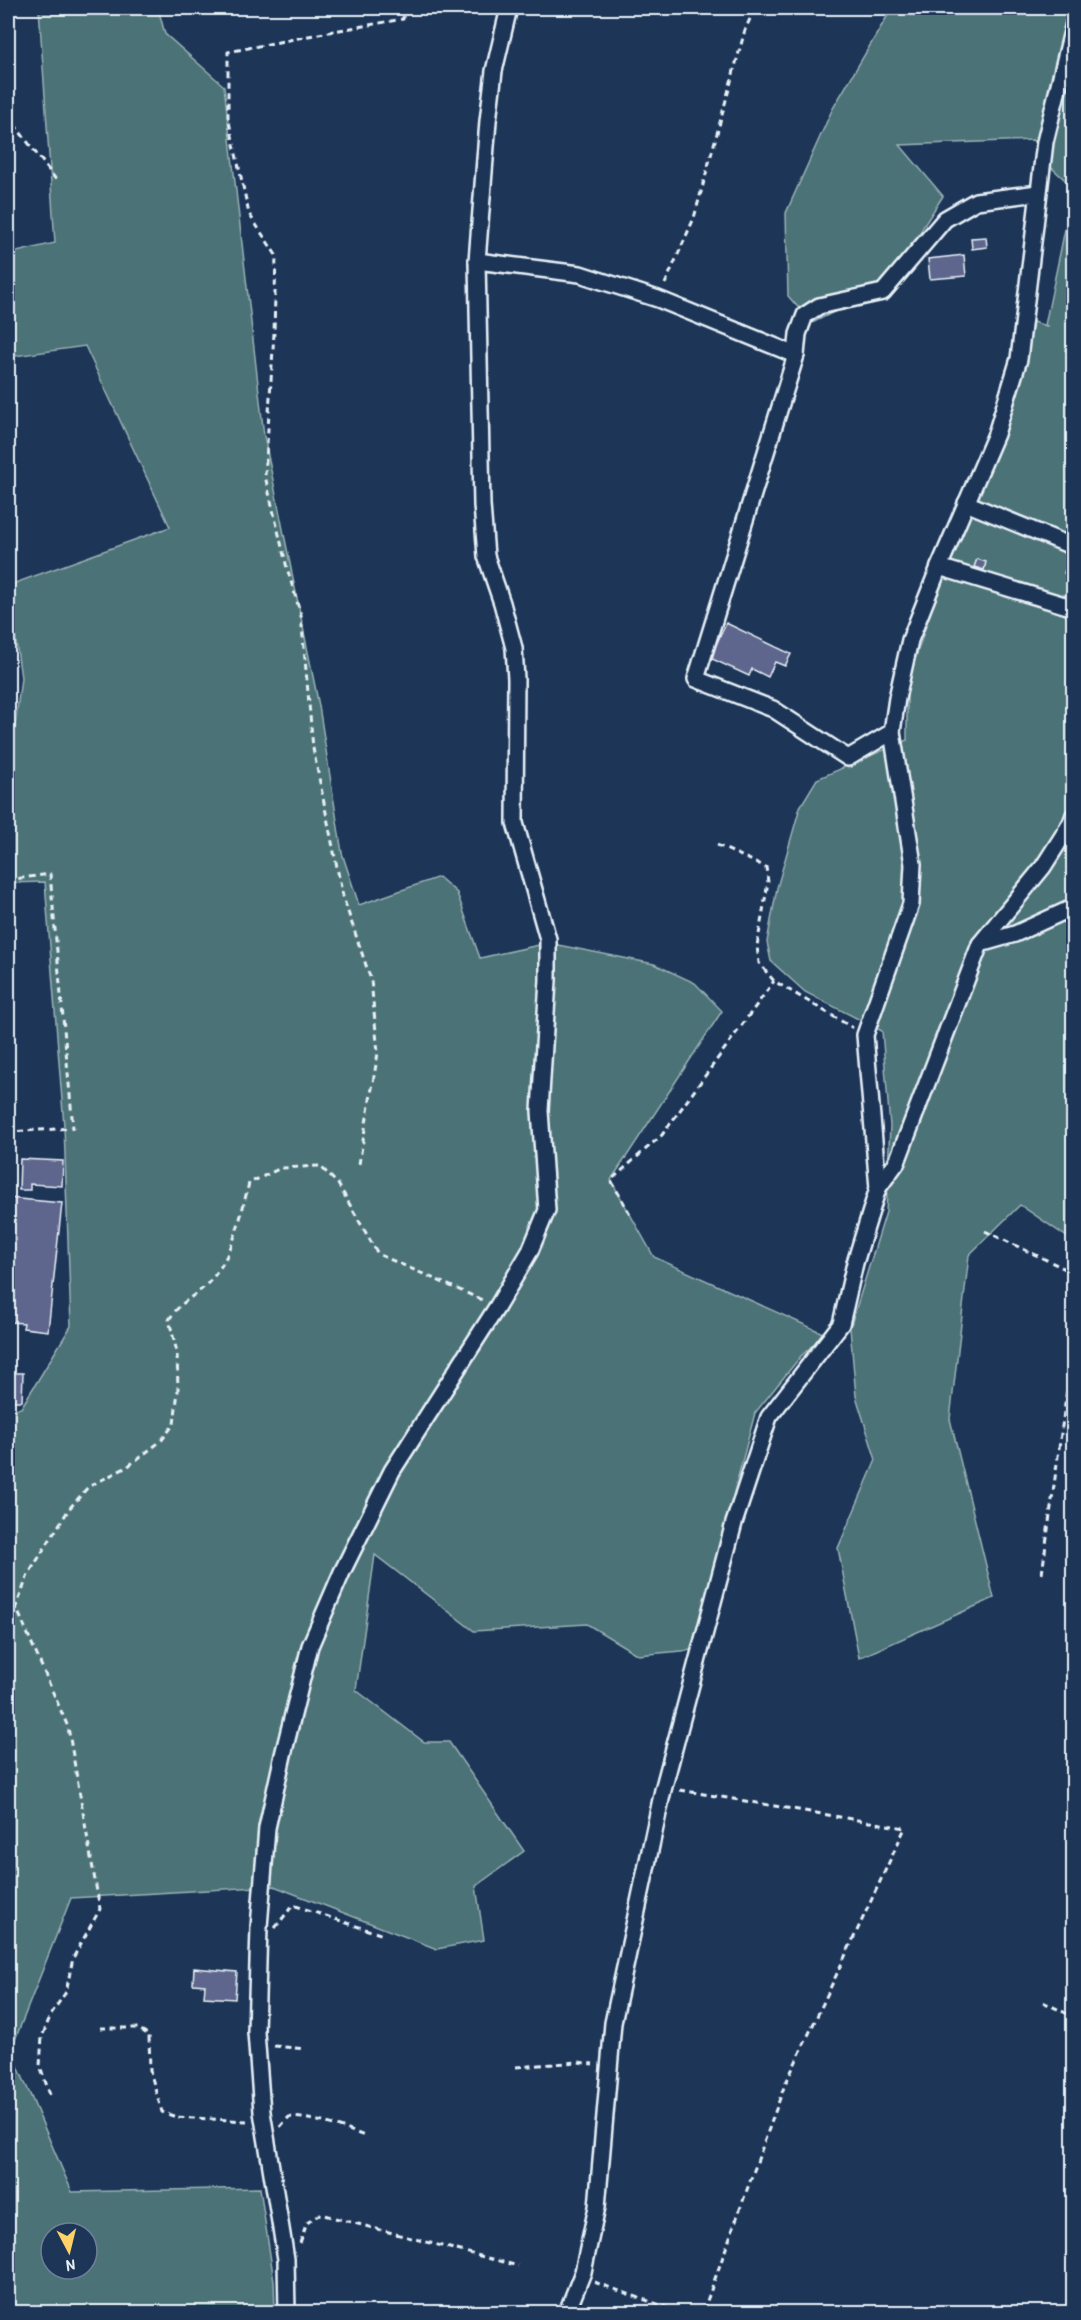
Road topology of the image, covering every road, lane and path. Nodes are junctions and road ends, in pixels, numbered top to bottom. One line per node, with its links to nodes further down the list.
1 (404, 8): 24 (path)
2 (509, 8): 8 (street)
3 (754, 8): 9 (path)
4 (1074, 23): 7 (street)
5 (8, 116): 6 (path)
6 (57, 181)
7 (1038, 194): 10 (street); 11 (street)
8 (477, 261): 9 (street); 29 (street)
9 (658, 299): 10 (street)
10 (796, 355): 15 (street)
11 (966, 503): 12 (street); 13 (street)
12 (1074, 547)
13 (939, 567): 14 (street); 15 (street)
14 (1074, 608)
15 (892, 732): 22 (street)
16 (1074, 815): 20 (street)
17 (717, 845): 21 (path)
18 (8, 880): 23 (path)
19 (1074, 907): 20 (street)
20 (980, 944): 25 (street)
21 (774, 981): 22 (path); 26 (path)
22 (865, 1035): 25 (street)
23 (8, 1132)
24 (359, 1164)
25 (878, 1188): 40 (street)
26 (630, 1214)
27 (985, 1231): 28 (path)
28 (1074, 1273)
29 (497, 1307): 34 (street); 42 (path)
30 (1074, 1369): 31 (path)
31 (1042, 1574)
32 (680, 1790): 52 (path)
33 (383, 1935): 34 (path)
34 (258, 1937): 38 (street)
35 (1044, 2002): 36 (path)
36 (1074, 2017)
37 (99, 2028): 43 (path)
38 (257, 2045): 39 (path); 43 (street)
39 (305, 2049)
40 (609, 2066): 41 (path); 48 (street)
41 (516, 2067)
42 (50, 2095)
43 (264, 2122): 45 (street)
44 (367, 2137): 45 (path)
45 (267, 2142): 46 (street)
46 (286, 2259): 47 (path); 49 (street)
47 (518, 2266)
48 (581, 2277): 50 (street); 51 (path)
49 (287, 2313)
50 (567, 2313)
51 (680, 2313)
52 (703, 2313)

